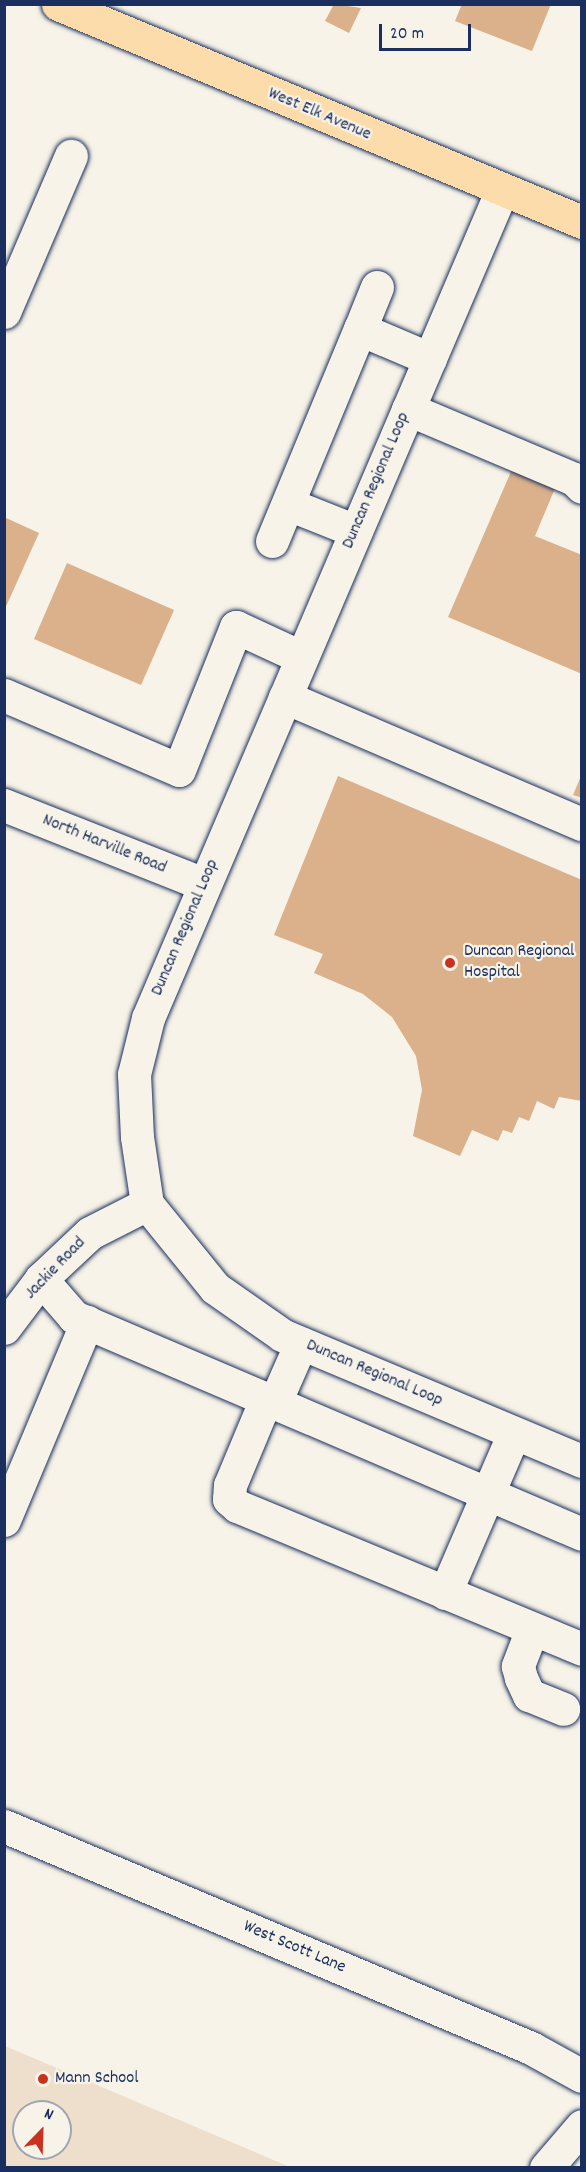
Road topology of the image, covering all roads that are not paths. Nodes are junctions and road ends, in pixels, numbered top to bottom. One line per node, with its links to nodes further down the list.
1 (58, 4): 3 (main road, West Elk Avenue)
2 (71, 156): 6 (street)
3 (501, 192): 4 (main road, West Elk Avenue); 8 (street, Duncan Regional Loop)
4 (582, 222)
5 (377, 287): 7 (street)
6 (4, 312)
7 (360, 329): 8 (street); 11 (street)
8 (430, 359): 9 (street, Duncan Regional Loop)
9 (408, 409): 10 (street); 12 (street, Duncan Regional Loop)
10 (582, 487)
11 (288, 504): 12 (street); 13 (street)
12 (356, 531): 14 (street, Duncan Regional Loop)
13 (272, 541)
14 (301, 657): 15 (street); 16 (street, Duncan Regional Loop)
15 (4, 695)
16 (285, 697): 18 (street); 19 (street, Duncan Regional Loop)
17 (4, 805): 19 (street, North Harville Road)
18 (582, 824)
19 (204, 884): 20 (street, Duncan Regional Loop)
20 (147, 1204): 21 (street, Jackie Road); 24 (street, Duncan Regional Loop)
21 (41, 1279): 22 (street); 23 (street, Jackie Road)
22 (87, 1322): 25 (street); 29 (street)
23 (4, 1328)
24 (301, 1343): 25 (street); 26 (street, Duncan Regional Loop)
25 (271, 1401): 28 (street); 31 (street)
26 (514, 1433): 27 (street, Duncan Regional Loop); 28 (street)
27 (582, 1461)
28 (488, 1493): 30 (street); 31 (street)
29 (4, 1520)
30 (582, 1534)
31 (445, 1593): 32 (street)
32 (532, 1629): 33 (street); 34 (street)
33 (582, 1649)
34 (563, 1709)
35 (4, 1826): 36 (street, West Scott Lane)
36 (582, 2076)
37 (582, 2126): 38 (street)
38 (546, 2168)

